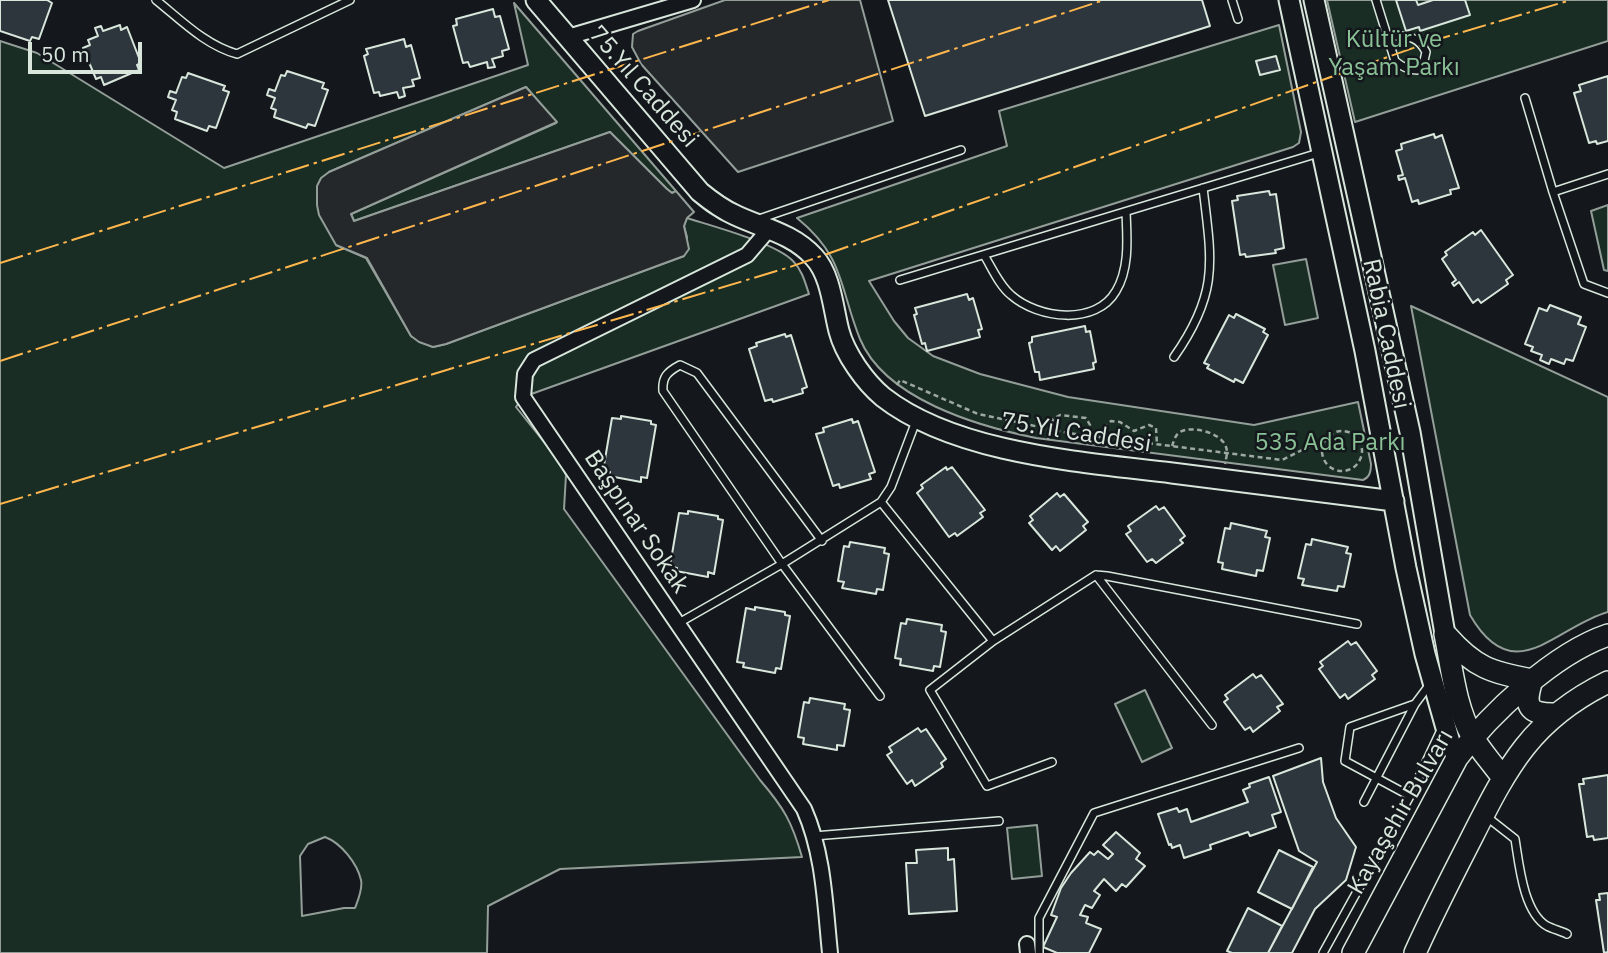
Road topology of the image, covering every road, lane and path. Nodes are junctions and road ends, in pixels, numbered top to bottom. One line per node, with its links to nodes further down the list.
1 (156, 0): 2 (lane)
2 (350, 0)
3 (536, 0): 11 (street, 75.Yıl Caddesi)
4 (693, 0): 11 (street)
5 (1232, 0): 9 (lane)
6 (1289, 0): 14 (street, Rabia Caddesi)
7 (1314, 0): 42 (street, Rabia Caddesi)
8 (1376, 0): 10 (lane)
9 (1238, 19)
10 (1387, 35): 10 (lane)
11 (568, 37): 19 (street, 75.Yıl Caddesi)
12 (1525, 98): 17 (lane)
13 (961, 150): 19 (lane)
14 (1322, 152): 16 (lane); 36 (street, Rabia Caddesi)
15 (1608, 174): 17 (lane)
16 (1203, 188): 18 (lane); 23 (lane)
17 (1553, 192): 22 (lane)
18 (1126, 212): 20 (lane); 20 (lane)
19 (761, 225): 24 (street, 75.Yıl Caddesi); 40 (street, Başpınar Sokak)
20 (984, 255): 21 (lane)
21 (900, 280)
22 (1608, 293)
23 (1174, 357)
24 (888, 400): 25 (street, 75.Yıl Caddesi); 26 (path)
25 (917, 417): 33 (street, 75.Yıl Caddesi); 35 (lane)
26 (1049, 430): 27 (path); 27 (path); 33 (path)
27 (1089, 436): 29 (path)
28 (1328, 437): 28 (path); 32 (path)
29 (1103, 438): 30 (path); 30 (path)
30 (1157, 445): 31 (path)
31 (1172, 446): 32 (path); 32 (path)
32 (1227, 453): 34 (path)
33 (1045, 457): 34 (street, 75.Yıl Caddesi)
34 (1222, 480): 36 (street, 75.Yıl Caddesi)
35 (881, 502): 37 (lane); 44 (lane)
36 (1394, 502): 45 (street, Rabia Caddesi)
37 (822, 541): 38 (lane); 38 (lane)
38 (782, 564): 40 (lane); 48 (lane)
39 (1096, 575): 41 (lane); 44 (lane); 52 (lane)
40 (677, 624): 63 (street, Başpınar Sokak)
41 (1357, 624)
42 (1445, 634): 46 (main road); 53 (main road)
43 (1608, 635): 46 (main road, Kayaşehir Bulvarı)
44 (993, 641): 56 (lane)
45 (1433, 680): 49 (lane); 51 (street, Rabia Caddesi)
46 (1532, 680): 50 (main road); 53 (main road, Kayaşehir Bulvarı)
47 (1608, 682): 50 (main road)
48 (880, 696)
49 (1415, 704): 58 (lane); 58 (lane)
50 (1556, 714): 57 (main road)
51 (1445, 723): 55 (street, Rabia Caddesi); 59 (lane)
52 (1212, 725)
53 (1472, 737): 55 (main road, Kayaşehir Bulvarı); 57 (main road)
54 (1299, 748): 66 (lane)
55 (1457, 758): 57 (main road); 68 (main road, Kayaşehir Bulvarı)
56 (1052, 762)
57 (1502, 776): 61 (main road)
58 (1377, 778): 59 (lane); 60 (lane)
59 (1410, 796): 67 (lane)
60 (1364, 803)
61 (1483, 815): 64 (lane); 69 (main road)
62 (999, 821): 63 (lane)
63 (814, 836): 65 (street, Başpınar Sokak)
64 (1567, 933)
65 (830, 953)
66 (1039, 953)
67 (1324, 953)
68 (1353, 953)
69 (1415, 953)

